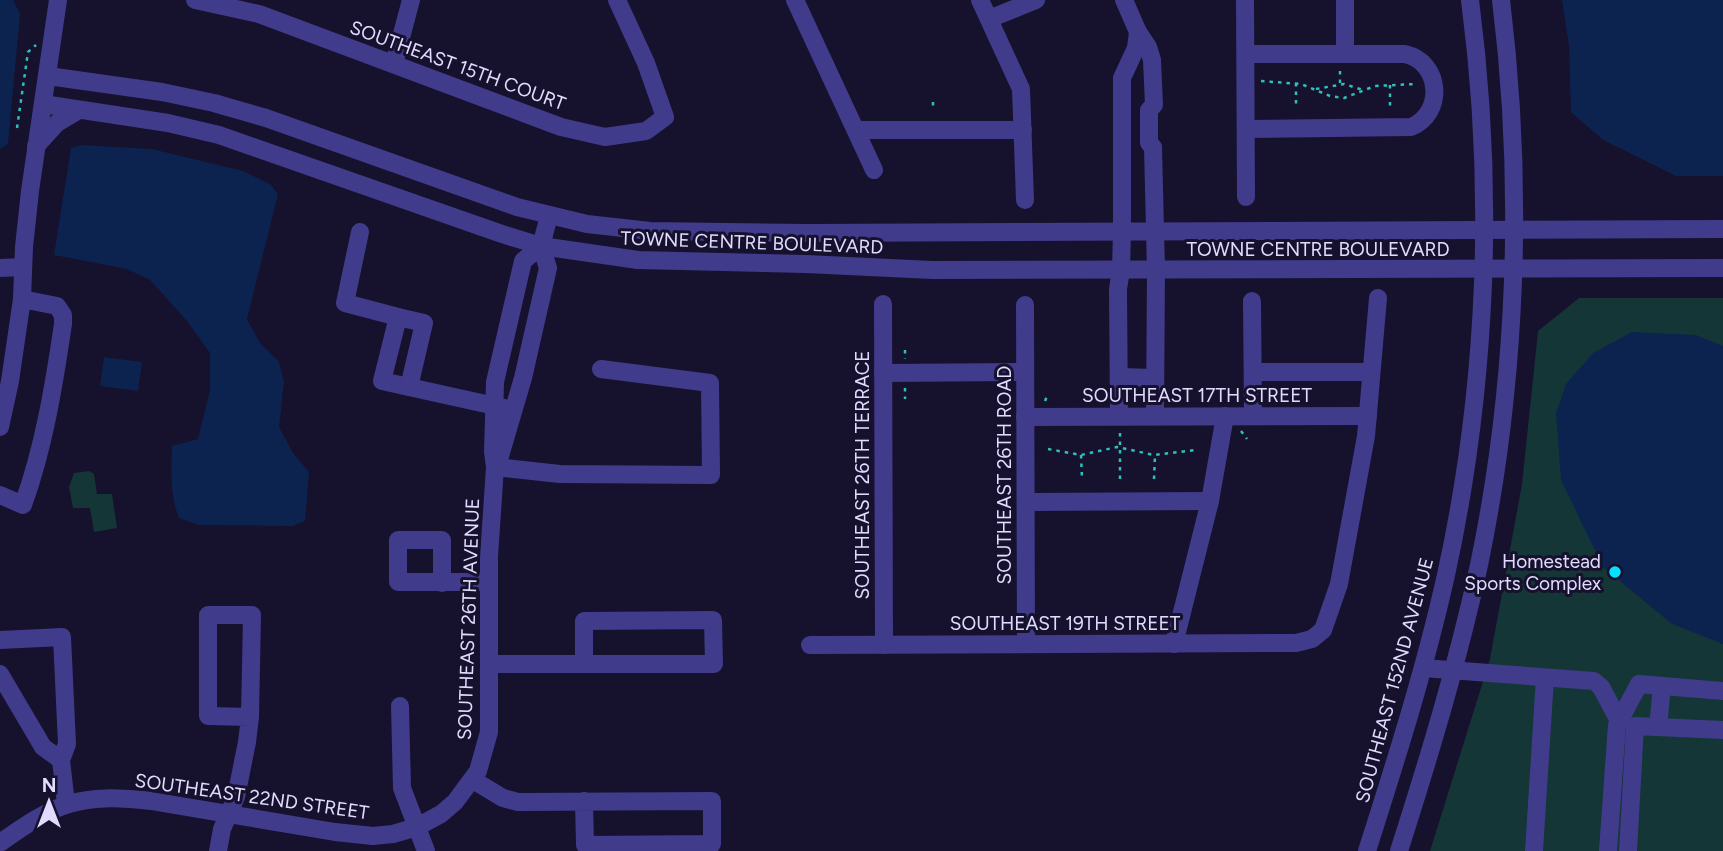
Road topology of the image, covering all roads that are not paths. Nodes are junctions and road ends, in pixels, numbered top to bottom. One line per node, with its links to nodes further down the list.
1 (58, 0): 19 (street)
2 (195, 0): 13 (street, SOUTHEAST 15TH COURT)
3 (411, 0): 18 (street)
4 (617, 0): 18 (street, SOUTHEAST 15TH COURT)
5 (795, 0): 25 (street)
6 (980, 0): 14 (street)
7 (1035, 0): 14 (street)
8 (1124, 0): 15 (street)
9 (1245, 0): 16 (street)
10 (1345, 0): 17 (street)
11 (1470, 0): 33 (street, SOUTHEAST 152ND AVENUE)
12 (1501, 0): 36 (street)
13 (249, 6): 18 (street, SOUTHEAST 15TH COURT)
14 (989, 19): 26 (street)
15 (1138, 32): 20 (street); 21 (street)
16 (1246, 54): 17 (street); 24 (street)
17 (1343, 63): 24 (street)
18 (394, 64)
19 (48, 76): 22 (street); 31 (street, TOWNE CENTRE BOULEVARD)
20 (1122, 99): 21 (street); 34 (street)
21 (1154, 102): 35 (street)
22 (43, 104): 23 (street, TOWNE CENTRE BOULEVARD); 27 (street)
23 (79, 110): 27 (street); 40 (street, TOWNE CENTRE BOULEVARD)
24 (1246, 129): 29 (street)
25 (856, 130): 26 (street); 28 (street)
26 (1023, 130): 30 (street)
27 (36, 146): 43 (street)
28 (874, 170)
29 (1246, 198)
30 (1025, 200)
31 (549, 216): 38 (street, TOWNE CENTRE BOULEVARD); 40 (street, SOUTHEAST 26TH AVENUE)
32 (1723, 229): 36 (street, TOWNE CENTRE BOULEVARD)
33 (1483, 230): 35 (street, TOWNE CENTRE BOULEVARD); 36 (street, TOWNE CENTRE BOULEVARD); 46 (street, SOUTHEAST 152ND AVENUE)
34 (1122, 231): 35 (street, TOWNE CENTRE BOULEVARD); 39 (street, TOWNE CENTRE BOULEVARD); 48 (street)
35 (1155, 231): 49 (street)
36 (1512, 231): 47 (street)
37 (360, 232): 55 (street)
38 (699, 233): 39 (street, TOWNE CENTRE BOULEVARD); 41 (street)
39 (808, 233): 42 (street)
40 (541, 246): 41 (street, TOWNE CENTRE BOULEVARD); 65 (street, SOUTHEAST 26TH AVENUE); 66 (street, SOUTHEAST 26TH AVENUE)
41 (698, 263): 42 (street, TOWNE CENTRE BOULEVARD)
42 (806, 264): 48 (street, TOWNE CENTRE BOULEVARD)
43 (23, 267): 44 (street); 51 (street)
44 (0, 268)
45 (1723, 268): 47 (street, TOWNE CENTRE BOULEVARD)
46 (1482, 269): 47 (street, TOWNE CENTRE BOULEVARD); 49 (street, TOWNE CENTRE BOULEVARD); 87 (street, SOUTHEAST 152ND AVENUE)
47 (1511, 269): 88 (street)
48 (1121, 270): 49 (street, TOWNE CENTRE BOULEVARD); 62 (street)
49 (1156, 270): 63 (street)
50 (1378, 298): 60 (street)
51 (22, 299): 56 (street); 75 (street)
52 (1252, 301): 59 (street)
53 (883, 304): 61 (street, SOUTHEAST 26TH TERRACE)
54 (1025, 305): 58 (street, SOUTHEAST 26TH ROAD)
55 (398, 317): 64 (street); 64 (street)
56 (8, 347): 73 (street)
57 (601, 369): 74 (street)
58 (1025, 372): 61 (street); 71 (street, SOUTHEAST 26TH ROAD)
59 (1253, 372): 60 (street, SOUTHEAST 17TH STREET); 69 (street)
60 (1371, 372): 70 (street)
61 (883, 373): 84 (street, SOUTHEAST 26TH TERRACE)
62 (1119, 377): 63 (street); 72 (street)
63 (1155, 378): 67 (street)
64 (410, 387): 65 (street)
65 (495, 406): 66 (street); 74 (street, SOUTHEAST 26TH AVENUE)
66 (514, 410): 74 (street, SOUTHEAST 26TH AVENUE)
67 (1155, 416): 68 (street, SOUTHEAST 17TH STREET); 72 (street, SOUTHEAST 17TH STREET)
68 (1225, 416): 69 (street, SOUTHEAST 17TH STREET); 76 (street)
69 (1253, 416): 70 (street, SOUTHEAST 17TH STREET)
70 (1368, 416): 81 (street, SOUTHEAST 19TH STREET)
71 (1025, 417): 72 (street, SOUTHEAST 17TH STREET); 77 (street, SOUTHEAST 26TH ROAD)
72 (1119, 424)
73 (0, 426)
74 (495, 467): 78 (street, SOUTHEAST 26TH AVENUE)
75 (0, 495)
76 (1210, 501): 77 (street); 81 (street)
77 (1026, 502): 82 (street, SOUTHEAST 26TH ROAD)
78 (489, 582): 79 (street); 85 (street, SOUTHEAST 26TH AVENUE)
79 (442, 583): 79 (street)
80 (0, 640): 98 (street)
81 (1174, 643): 82 (street, SOUTHEAST 19TH STREET)
82 (1026, 644): 84 (street, SOUTHEAST 19TH STREET)
83 (810, 645): 84 (street, SOUTHEAST 19TH STREET)
84 (884, 645)
85 (489, 663): 86 (street); 99 (street, SOUTHEAST 26TH AVENUE)
86 (584, 664): 86 (street)
87 (1423, 668): 88 (street); 107 (street, SOUTHEAST 152ND AVENUE)
88 (1454, 672): 90 (street); 108 (street)
89 (0, 674): 98 (street)
90 (1545, 678): 95 (street); 109 (street)
91 (1662, 686): 92 (street); 95 (street); 96 (street)
92 (1723, 691)
93 (400, 706): 103 (street)
94 (250, 717): 94 (street); 102 (street)
95 (1619, 721): 110 (street)
96 (1658, 727): 97 (street); 111 (street)
97 (1723, 730)
98 (61, 760): 100 (street)
99 (473, 780): 101 (street); 103 (street, SOUTHEAST 26TH AVENUE)
100 (73, 802): 102 (street, SOUTHEAST 22ND STREET); 104 (street)
101 (584, 802): 101 (street)
102 (229, 814): 103 (street, SOUTHEAST 22ND STREET); 105 (street)
103 (417, 827): 106 (street)
104 (0, 843)
105 (218, 851)
106 (426, 851)
107 (1367, 851)
108 (1399, 851)
109 (1534, 851)
110 (1608, 851)
111 (1628, 851)

